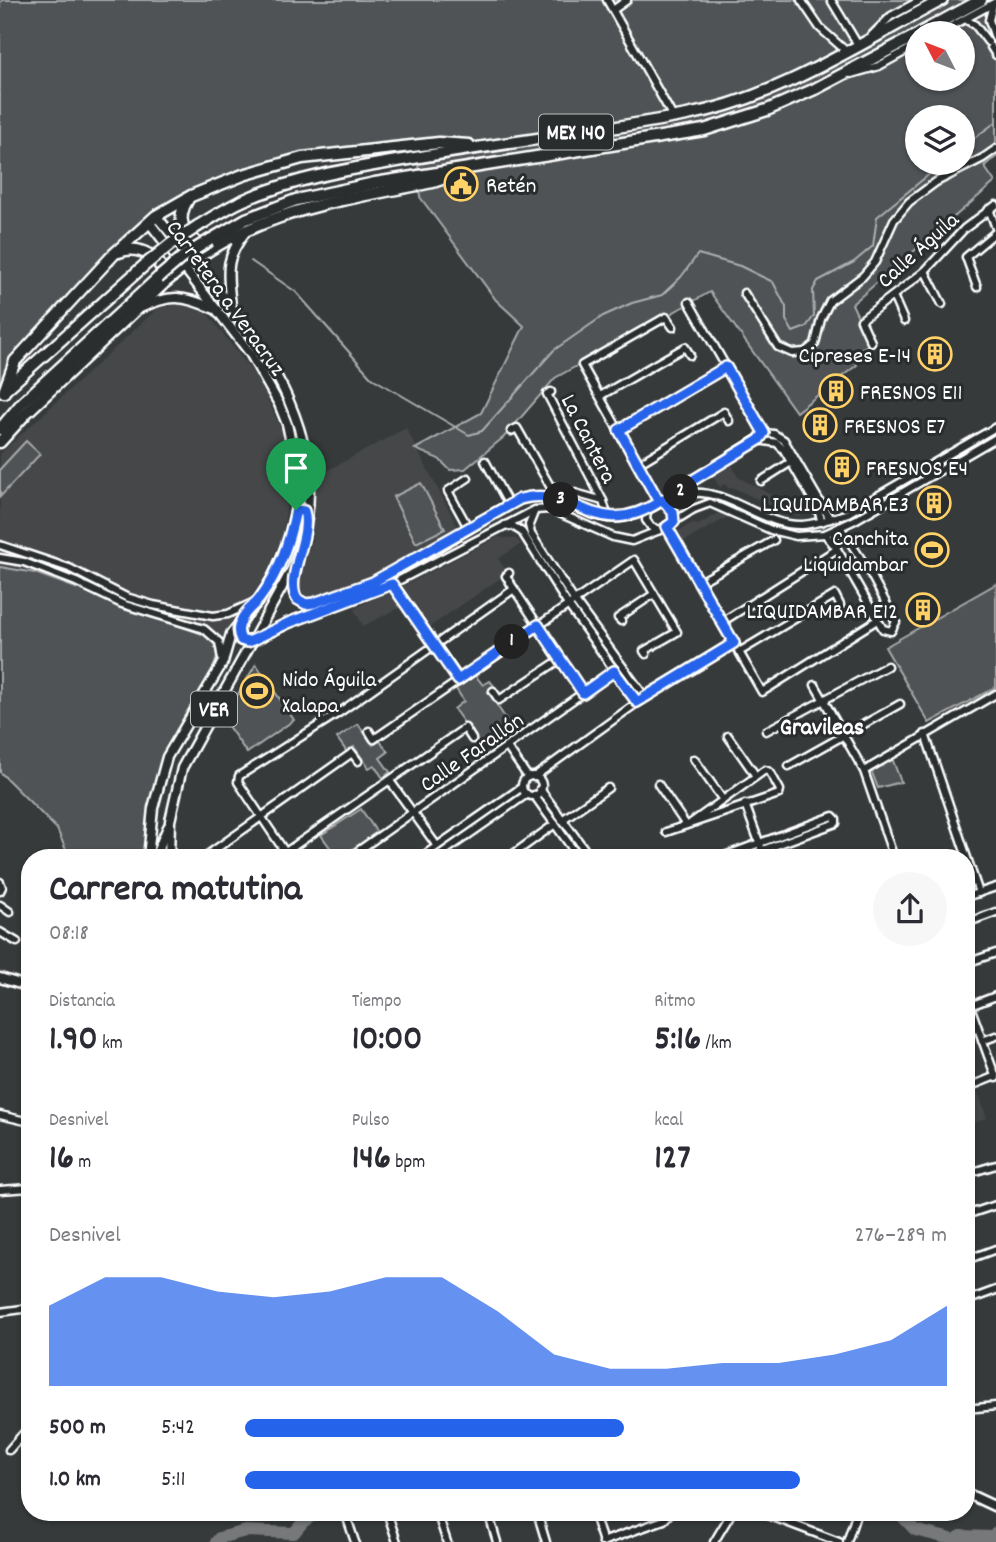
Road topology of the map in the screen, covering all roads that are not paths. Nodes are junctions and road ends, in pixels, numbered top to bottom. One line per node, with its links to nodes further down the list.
1 (607, 0): 9 (street)
2 (627, 0): 9 (street)
3 (802, 0): 17 (street)
4 (831, 0): 16 (street)
5 (920, 0): 14 (street)
6 (942, 0): 14 (highway, MEX 140)
7 (981, 0): 11 (highway, MEX 140)
8 (995, 3): 10 (street); 13 (street)
9 (613, 10): 21 (street)
10 (965, 19): 12 (street); 19 (street)
11 (942, 21)
12 (961, 21)
13 (995, 37)
14 (868, 39): 16 (highway, MEX 140)
15 (905, 41): 20 (highway, MEX 140)
16 (858, 45): 17 (highway, MEX 140)
17 (846, 51): 21 (highway, MEX 140)
18 (905, 52): 20 (street)
19 (996, 55)
20 (839, 77): 24 (highway, MEX 140)
21 (673, 117): 22 (highway, MEX 140)
22 (476, 147): 25 (highway); 49 (highway, MEX 140, bridge)
23 (996, 149): 36 (street)
24 (475, 168): 28 (highway); 34 (highway, MEX 140, bridge)
25 (191, 196): 27 (highway); 30 (highway)
26 (993, 207): 29 (street); 33 (street, Calle Águila)
27 (153, 219): 31 (highway); 32 (main road, Carretera a Veracruz)
28 (248, 229): 30 (highway); 40 (main road)
29 (996, 230): 35 (street)
30 (207, 252): 32 (highway)
31 (114, 254): 34 (highway); 49 (highway)
32 (188, 263): 34 (highway); 40 (main road, Carretera a Veracruz); 42 (main road, Carretera a Veracruz)
33 (925, 271): 37 (street, Calle Águila); 39 (street)
34 (161, 281): 41 (highway); 53 (highway, MEX 140)
35 (977, 286)
36 (744, 293)
37 (893, 296): 43 (street); 45 (street, Calle Águila)
38 (690, 302): 47 (street)
39 (942, 304)
40 (231, 307): 79 (main road, Carretera a Veracruz / VER)
41 (138, 309): 42 (main road); 59 (highway)
42 (218, 310): 70 (main road, Carretera a Veracruz / VER)
43 (904, 321)
44 (673, 327): 50 (street)
45 (871, 342)
46 (690, 355): 50 (street)
47 (726, 367): 54 (street); 56 (street)
48 (551, 392): 67 (street, La Cantera)
49 (2, 394)
50 (600, 396): 54 (street)
51 (729, 421): 62 (street)
52 (996, 427): 75 (street)
53 (0, 429)
54 (619, 430): 62 (street)
55 (511, 431): 67 (street, La Cantera)
56 (764, 433): 58 (street); 75 (street)
57 (996, 438): 80 (street)
58 (759, 440): 61 (street); 65 (street)
59 (0, 442)
60 (485, 461): 69 (street)
61 (791, 462): 64 (street); 77 (street)
62 (638, 464): 68 (street)
63 (468, 478): 82 (street)
64 (761, 481)
65 (679, 495): 68 (street); 77 (street)
66 (520, 499): 69 (street); 73 (street); 74 (street)
67 (603, 501): 74 (street, La Cantera)
68 (661, 501): 72 (street); 76 (street)
69 (509, 505): 82 (street)
70 (296, 510): 79 (main road); 97 (main road, Carretera a Veracruz / VER)
71 (535, 510): 73 (street); 81 (street); 98 (street)
72 (647, 510): 74 (street); 81 (street)
73 (520, 517): 78 (street)
74 (608, 518)
75 (830, 519): 77 (street)
76 (674, 522): 81 (street); 83 (street)
77 (822, 522)
78 (505, 525): 93 (street); 98 (street)
79 (306, 526): 87 (main road, Carretera a Veracruz / VER)
80 (840, 527): 83 (street); 86 (street); 101 (street)
81 (663, 528): 92 (street)
82 (469, 529): 90 (street)
83 (825, 534): 86 (street)
84 (774, 540): 92 (street)
85 (0, 545): 97 (street)
86 (837, 549): 101 (street); 103 (street)
87 (298, 557): 91 (street); 105 (main road, Carretera a Veracruz / VER)
88 (0, 558): 111 (street)
89 (509, 573): 94 (street)
90 (387, 575): 91 (street); 93 (street)
91 (373, 582): 95 (street)
92 (700, 582): 103 (street)
93 (392, 584): 95 (street); 107 (street)
94 (514, 589): 104 (street); 107 (street)
95 (376, 590): 105 (street)
96 (654, 594): 98 (street); 102 (street); 109 (street)
97 (259, 600): 100 (main road, Carretera a Veracruz / VER)
98 (571, 603): 104 (street); 113 (street); 120 (street)
99 (840, 605): 108 (street)
100 (244, 616): 105 (main road); 111 (main road, Carretera a Veracruz / VER)
101 (877, 620): 108 (street)
102 (621, 621)
103 (722, 622): 106 (street)
104 (538, 625): 110 (street); 114 (street)
105 (253, 640): 124 (main road, Carretera a Veracruz / VER)
106 (734, 643): 108 (street); 120 (street)
107 (435, 646): 114 (street); 147 (street)
108 (739, 652)
109 (646, 654)
110 (561, 659): 117 (street); 118 (street)
111 (223, 662): 115 (main road, Carretera a Veracruz / VER)
112 (887, 666): 122 (street)
113 (614, 671): 118 (street, Calle Farallón); 121 (street)
114 (458, 680): 125 (street)
115 (209, 685): 124 (main road); 157 (main road, Carretera a Veracruz / VER)
116 (815, 685): 122 (street)
117 (493, 691)
118 (583, 693): 131 (street, Calle Farallón)
119 (996, 694): 127 (street)
120 (645, 697): 121 (street)
121 (637, 702): 137 (street)
122 (825, 702): 126 (street); 129 (street)
123 (900, 704): 129 (street)
124 (213, 709): 149 (main road, Carretera a Veracruz / VER)
125 (369, 731)
126 (766, 731)
127 (925, 734): 135 (street); 173 (street)
128 (728, 736): 136 (street)
129 (845, 736): 134 (street); 135 (street)
130 (472, 739): 138 (street)
131 (507, 747): 137 (street); 146 (street, Calle Farallón)
132 (694, 759): 144 (street)
133 (358, 761): 147 (street)
134 (789, 766)
135 (864, 771): 172 (street)
136 (756, 776): 144 (street); 145 (street)
137 (531, 777): 140 (street); 142 (street)
138 (390, 781): 146 (street); 162 (street)
139 (658, 784): 151 (street)
140 (522, 787): 143 (street); 155 (street)
141 (608, 788): 148 (street)
142 (540, 789): 143 (street); 148 (street)
143 (531, 795): 150 (street); 165 (street)
144 (723, 800): 151 (street)
145 (746, 804): 151 (street); 156 (street)
146 (413, 813): 155 (street); 163 (street, Calle Farallón)
147 (261, 816): 160 (street); 161 (street)
148 (562, 820): 153 (street)
149 (170, 821): 158 (main road); 159 (main road, Carretera a Veracruz)
150 (555, 824): 154 (street); 166 (street)
151 (689, 824): 152 (street)
152 (666, 832)
153 (573, 836): 154 (street); 168 (street)
154 (566, 840): 167 (street)
155 (437, 846): 164 (street)
156 (761, 846): 156 (street); 169 (street); 170 (street); 171 (street)
157 (149, 849)
158 (158, 849)
159 (169, 849)
160 (215, 849)
161 (283, 849)
162 (295, 849)
163 (361, 849)
164 (433, 849)
165 (449, 849)
166 (520, 849)
167 (572, 849)
168 (584, 849)
169 (750, 849)
170 (756, 849)
171 (762, 849)
172 (891, 849)
173 (964, 849)
174 (975, 881): 178 (street)
175 (0, 882): 177 (street)
176 (996, 887): 178 (street)
177 (0, 891)
178 (979, 893): 179 (street)
179 (975, 894)
180 (0, 905): 181 (street)
181 (10, 912)
182 (996, 912): 183 (street)
183 (975, 920)
184 (0, 932): 185 (street)
185 (16, 942)
186 (996, 953): 187 (street)
187 (975, 960)
188 (0, 978): 189 (main road)
189 (21, 984)
190 (996, 996): 191 (street)
191 (975, 1004)
192 (975, 1021): 194 (street)
193 (996, 1036): 194 (street)
194 (982, 1041): 195 (street)
195 (996, 1077): 196 (street)
196 (975, 1084)
197 (0, 1115): 198 (street)
198 (21, 1120)
199 (996, 1166): 200 (street)
200 (975, 1172)
201 (21, 1189): 202 (street)
202 (0, 1190)
203 (996, 1206): 204 (street)
204 (975, 1213)
205 (996, 1249): 206 (street)
206 (975, 1257)
207 (996, 1290): 208 (street)
208 (975, 1298)
209 (21, 1309): 210 (street)
210 (0, 1311)
211 (996, 1406): 212 (street)
212 (975, 1408)
213 (21, 1436): 214 (street)
214 (9, 1450)
215 (975, 1497): 216 (main road)
216 (996, 1507)
217 (348, 1521): 228 (street)
218 (390, 1521): 229 (street)
219 (440, 1521): 230 (street)
220 (491, 1521): 231 (street)
221 (540, 1521): 232 (street)
222 (596, 1521): 233 (street)
223 (661, 1521): 233 (street)
224 (727, 1521): 227 (street)
225 (784, 1521): 234 (street)
226 (854, 1521): 235 (street)
227 (717, 1541)
228 (355, 1542)
229 (397, 1542)
230 (447, 1542)
231 (497, 1542)
232 (546, 1542)
233 (603, 1542)
234 (839, 1542)
235 (847, 1542)

